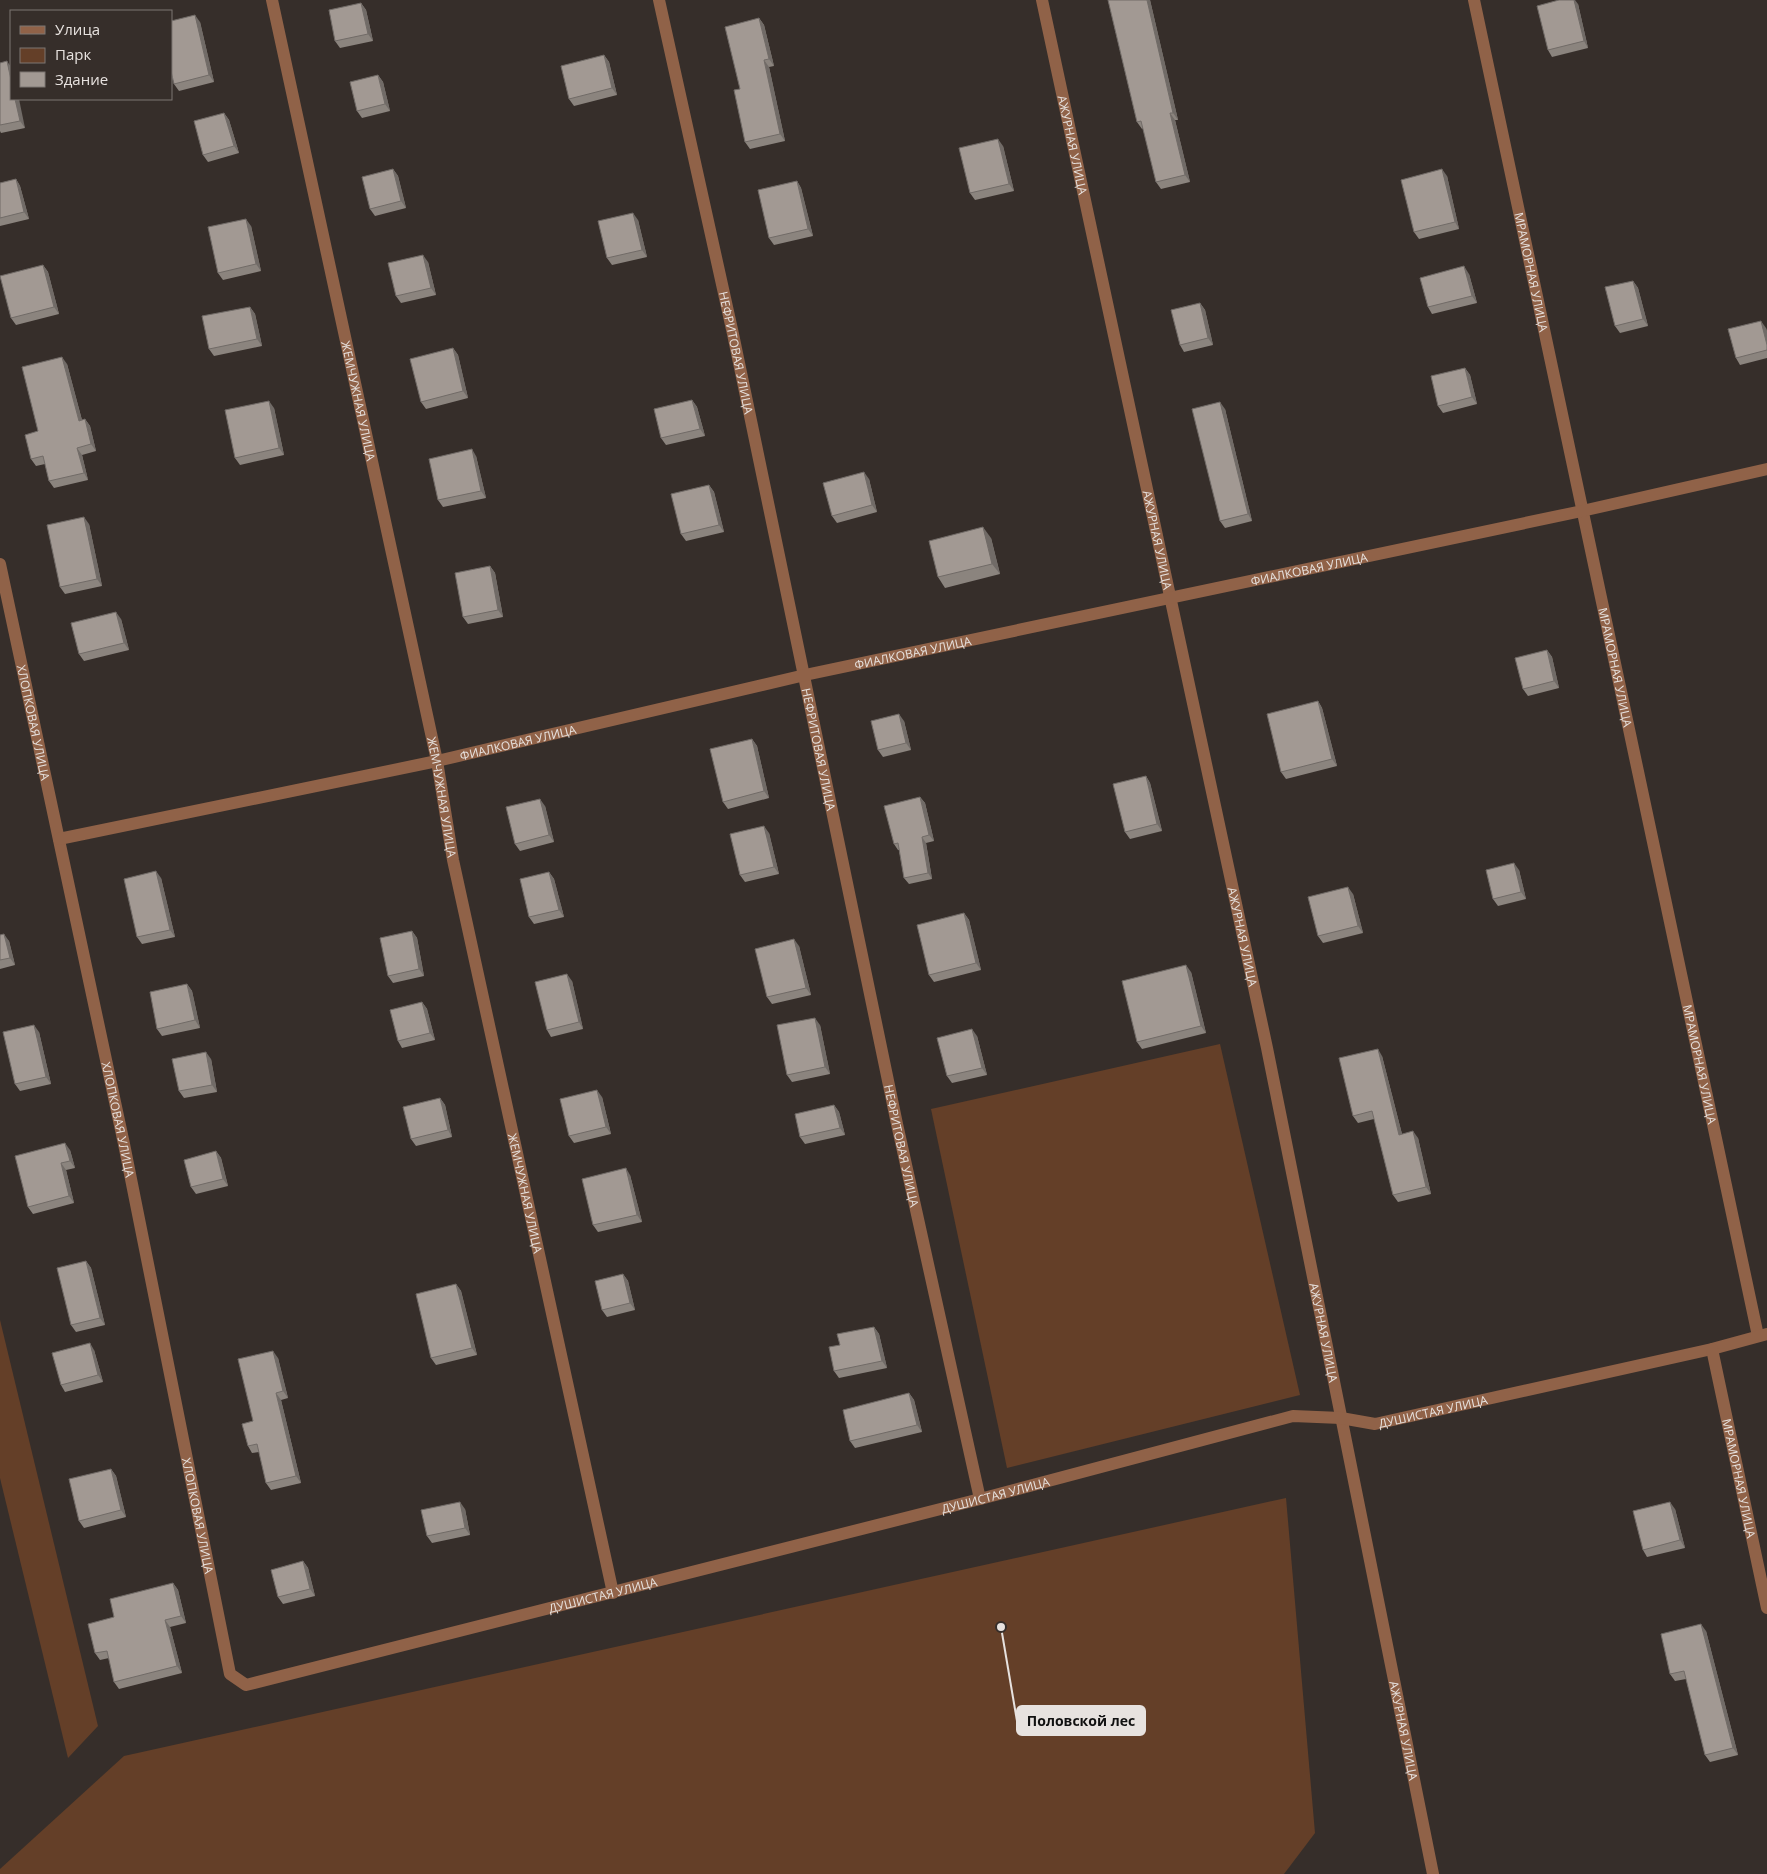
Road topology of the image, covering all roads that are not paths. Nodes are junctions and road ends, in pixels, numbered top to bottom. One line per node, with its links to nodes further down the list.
1 (272, 0): 10 (street, ЖЕМЧУЖНАЯ УЛИЦА)
2 (659, 0): 9 (street, НЕФРИТОВАЯ УЛИЦА)
3 (1042, 0): 8 (street, АЖУРНАЯ УЛИЦА)
4 (1474, 0): 6 (street, МРАМОРНАЯ УЛИЦА)
5 (1767, 469): 6 (street, ФИАЛКОВАЯ УЛИЦА)
6 (1582, 511): 8 (street, ФИАЛКОВАЯ УЛИЦА); 12 (street, МРАМОРНАЯ УЛИЦА)
7 (0, 564): 11 (street, ХЛОПКОВАЯ УЛИЦА)
8 (1172, 597): 9 (street, ФИАЛКОВАЯ УЛИЦА); 14 (street, АЖУРНАЯ УЛИЦА)
9 (805, 675): 10 (street, ФИАЛКОВАЯ УЛИЦА); 15 (street, НЕФРИТОВАЯ УЛИЦА)
10 (437, 761): 11 (street, ФИАЛКОВАЯ УЛИЦА); 16 (street, ЖЕМЧУЖНАЯ УЛИЦА)
11 (60, 839): 18 (street, ХЛОПКОВАЯ УЛИЦА)
12 (1762, 1335): 13 (street, ДУШИСТАЯ УЛИЦА)
13 (1712, 1348): 14 (street, ДУШИСТАЯ УЛИЦА); 17 (street, МРАМОРНАЯ УЛИЦА)
14 (1341, 1418): 15 (street, ДУШИСТАЯ УЛИЦА); 19 (street, АЖУРНАЯ УЛИЦА)
15 (980, 1499): 16 (street, ДУШИСТАЯ УЛИЦА)
16 (613, 1593): 18 (street, ДУШИСТАЯ УЛИЦА)
17 (1767, 1608)
18 (230, 1674)
19 (1433, 1874)

